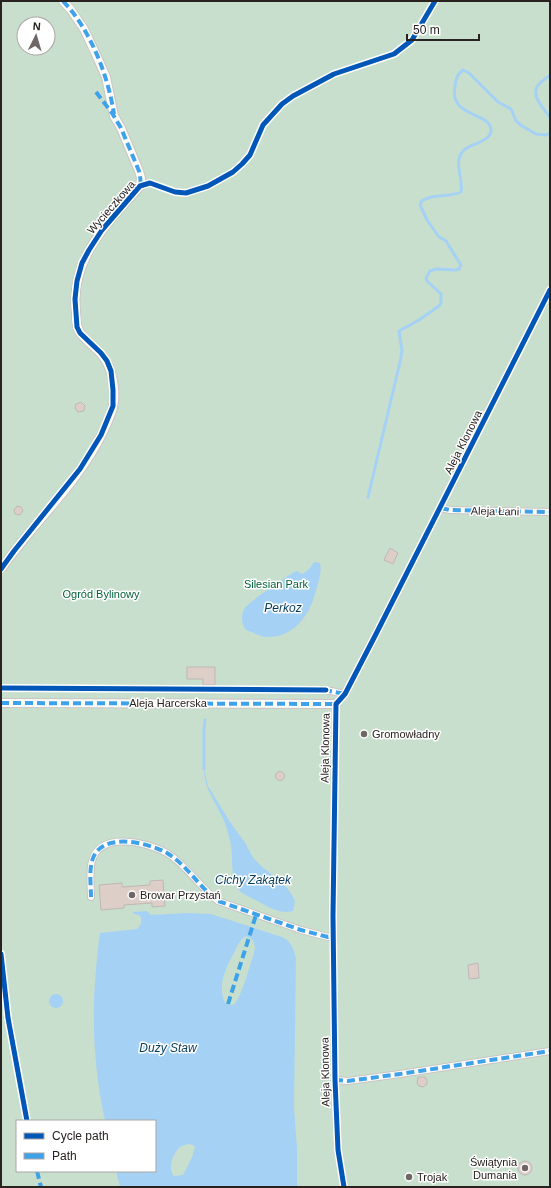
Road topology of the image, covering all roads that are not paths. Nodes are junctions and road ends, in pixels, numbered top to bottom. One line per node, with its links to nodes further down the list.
1 (62, 1): 5 (street, Wycieczkowa)
2 (550, 290): 3 (street, Aleja Klonowa)
3 (441, 508): 4 (street, Aleja Łani); 7 (street, Aleja Klonowa)
4 (550, 512)
5 (1, 569)
6 (326, 690): 7 (street)
7 (345, 694): 9 (street, Aleja Klonowa)
8 (1, 703): 9 (street, Aleja Harcerska)
9 (336, 704): 11 (street, Aleja Klonowa)
10 (91, 897): 11 (street)
11 (333, 936): 13 (street, Aleja Klonowa)
12 (550, 1051): 13 (street)
13 (335, 1080): 14 (street, Aleja Klonowa)
14 (344, 1187)

